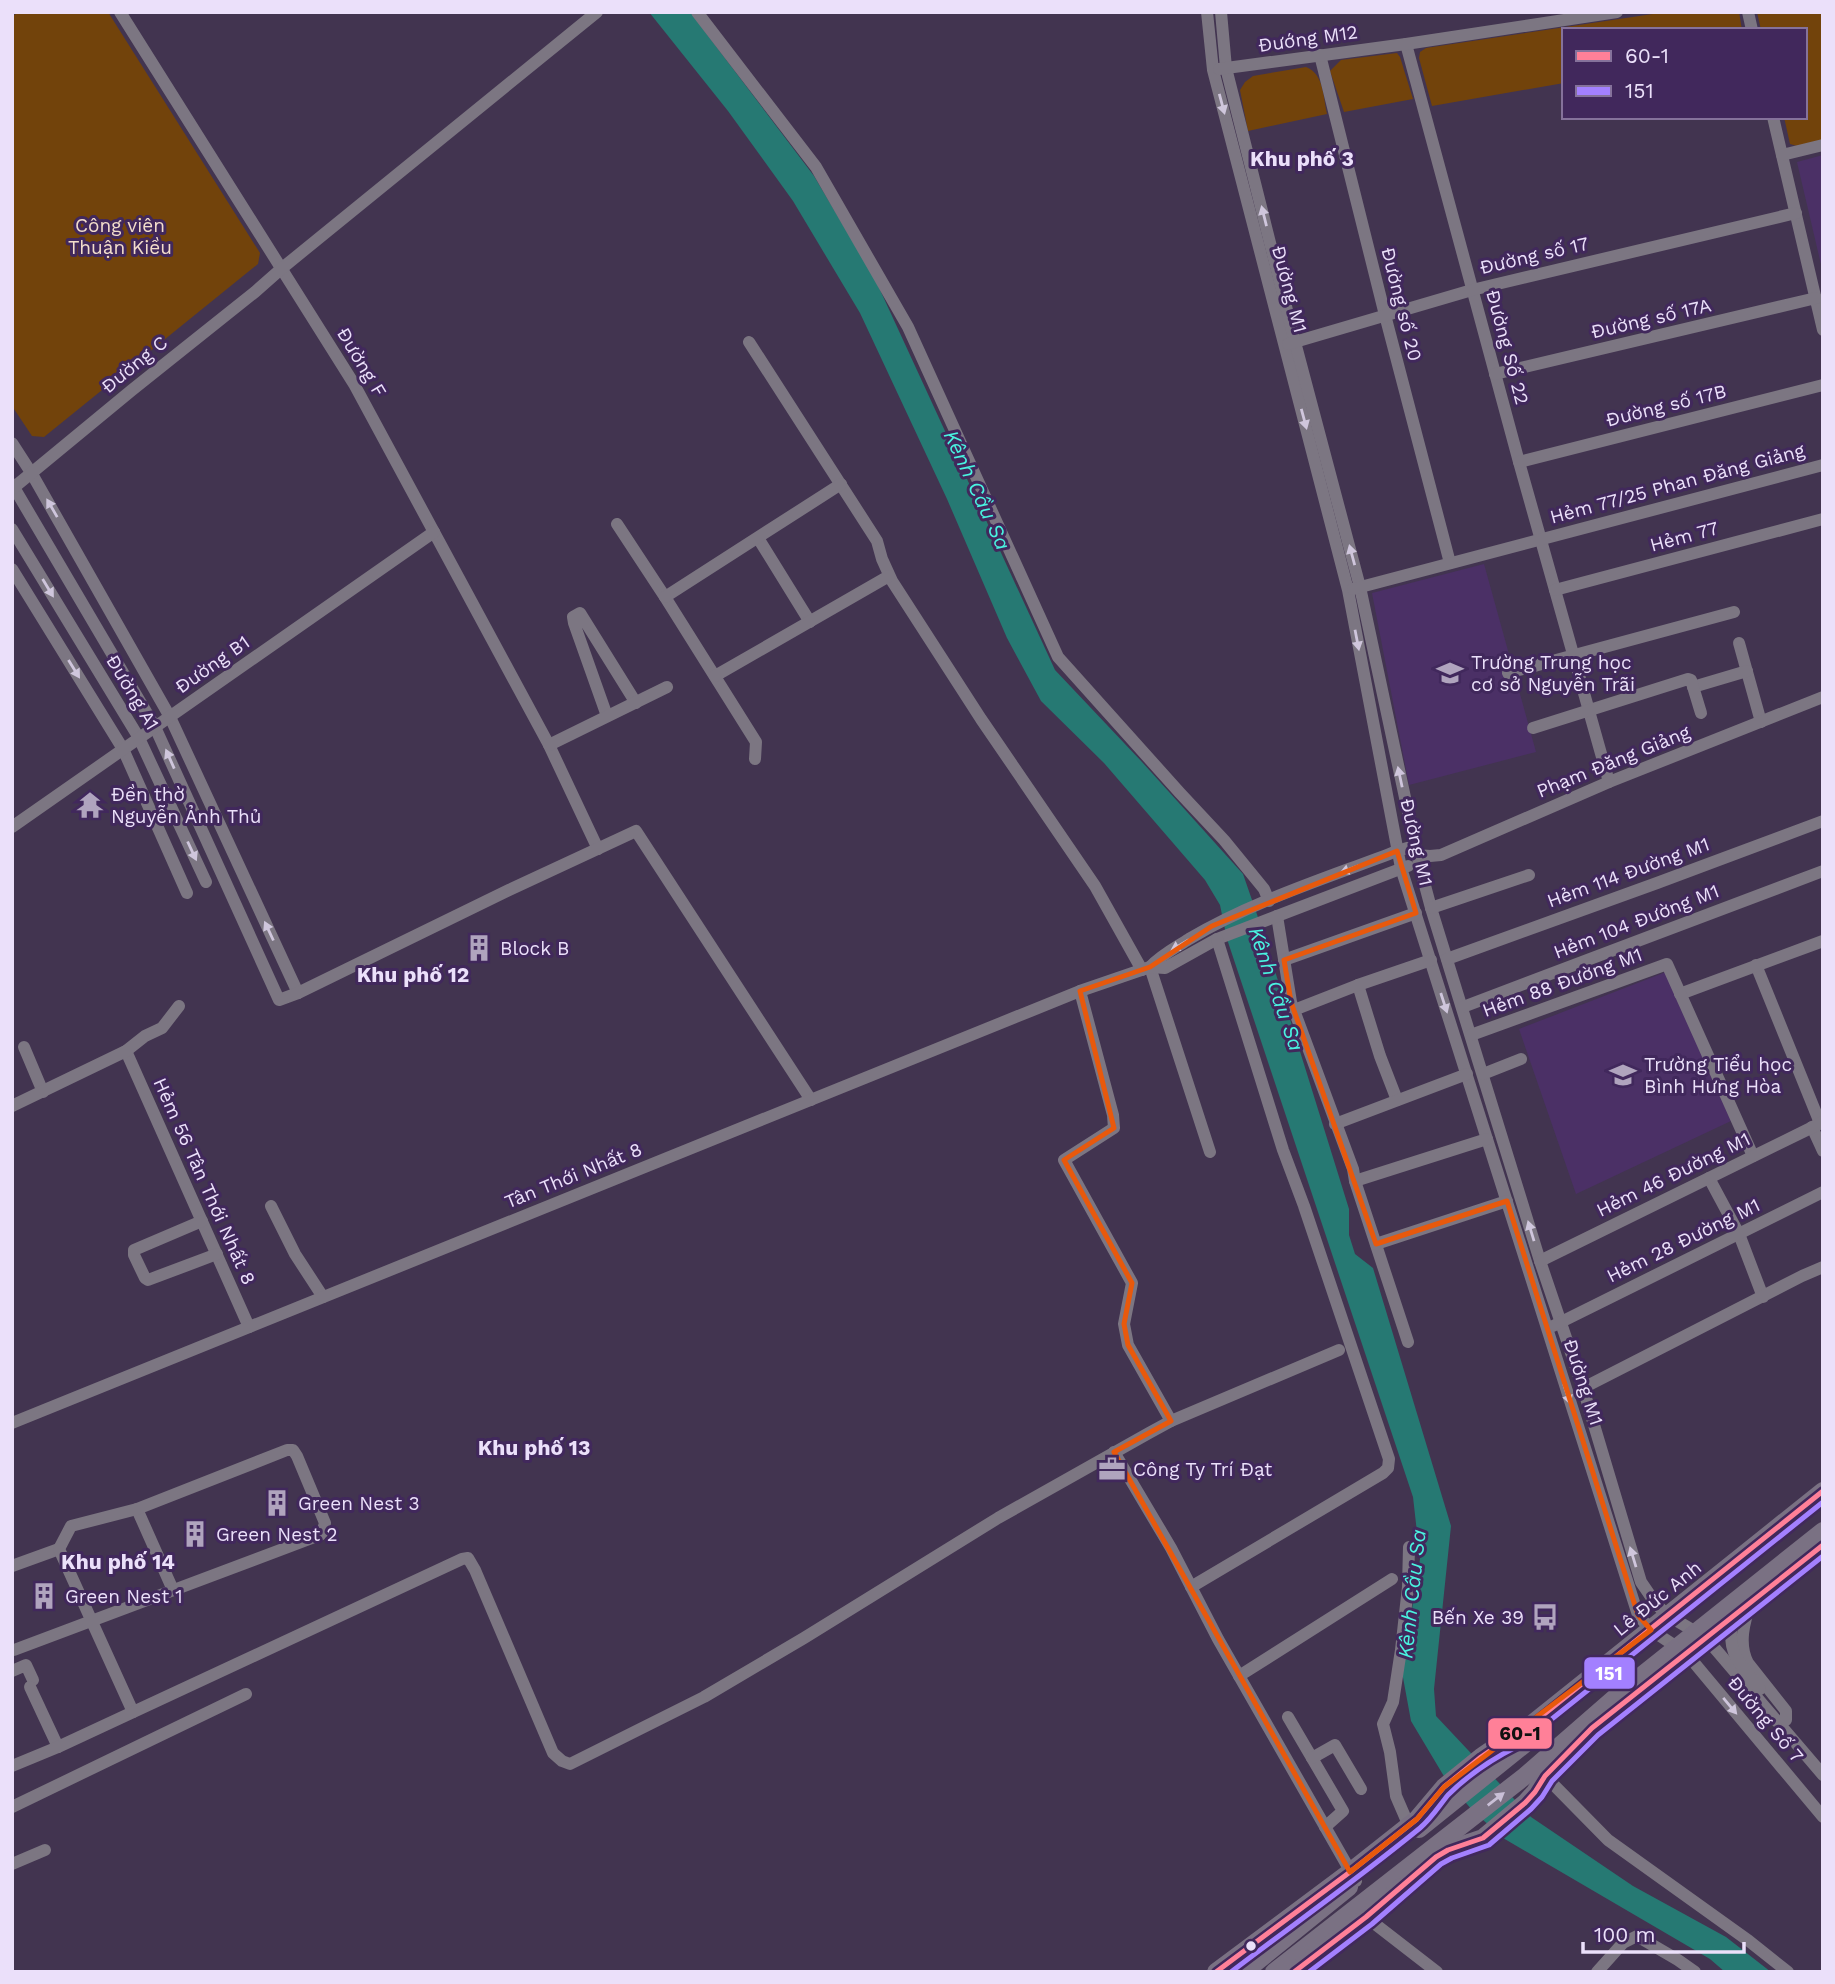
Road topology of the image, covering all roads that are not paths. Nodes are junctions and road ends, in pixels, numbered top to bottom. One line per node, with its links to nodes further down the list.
1 (120, 12): 14 (street, Đường F)
2 (597, 12): 14 (street, Đường C)
3 (697, 12): 74 (street)
4 (1207, 12): 9 (street, Đường M1)
5 (1221, 12): 9 (street, Đường M1)
6 (1616, 12): 7 (street, Đướng M12)
7 (1406, 44): 8 (street, Đướng M12); 15 (street, Đường Số 22)
8 (1320, 55): 9 (street, Đướng M12); 17 (street, Đường số 20)
9 (1220, 69): 20 (street, Đường M1)
10 (1773, 119): 12 (street)
11 (1823, 145): 12 (street)
12 (1782, 155): 13 (street)
13 (1796, 213): 15 (street, Đường số 17); 16 (street)
14 (281, 269): 26 (street, Đường C); 32 (street, Đường F)
15 (1472, 290): 17 (street, Đường số 17); 21 (street, Đường Số 22)
16 (1815, 299): 18 (street); 21 (street, Đường số 17A)
17 (1385, 315): 20 (street, Đường số 17); 35 (street, Đường số 20)
18 (1823, 330)
19 (749, 342): 27 (street)
20 (1290, 343): 38 (street, Đường M1)
21 (1495, 374): 24 (street, Đường Số 22)
22 (1823, 385): 24 (street, Đường số 17B)
23 (12, 443): 26 (street, Đường A1)
24 (1519, 463): 34 (street, Đường Số 22)
25 (1823, 464): 34 (street, Hẻm 77/25 Phan Đăng Giảng)
26 (32, 474): 28 (street, Đường C); 55 (street, Đường A1, one-way to 26)
27 (841, 484): 33 (street); 37 (street)
28 (13, 487): 57 (street, Đường A1)
29 (1823, 519): 39 (street, Hẻm 77)
30 (617, 524): 40 (street)
31 (12, 529): 59 (street, Đường A1, one-way to 59)
32 (434, 532): 55 (street, Đường B1); 60 (street, Đường F)
33 (758, 538): 40 (street); 42 (street)
34 (1540, 539): 35 (street, Hẻm 77/25 Phan Đăng Giảng); 39 (street, Đường Số 22)
35 (1450, 563): 38 (street, Hẻm 77/25 Phan Đăng Giảng)
36 (12, 569): 61 (street, Đường A1, one-way to 61)
37 (890, 576): 42 (street); 85 (street)
38 (1354, 589): 67 (street, Đường M1, one-way to 67); 68 (street, Đường M1, one-way to 38)
39 (1555, 590): 44 (street, Đường Số 22)
40 (665, 597): 47 (street)
41 (1734, 612): 44 (street)
42 (810, 622): 47 (street)
43 (1739, 643): 45 (street)
44 (1574, 657): 46 (street); 52 (street, Đường Số 22)
45 (1747, 671): 49 (street); 56 (street)
46 (1508, 673)
47 (715, 676): 62 (street)
48 (667, 687): 51 (street)
49 (1693, 687): 52 (street); 53 (street)
50 (1823, 697): 56 (street, Phạm Đăng Giảng)
51 (636, 703): 54 (street); 54 (street)
52 (1588, 710): 58 (street); 63 (street, Đường Số 22)
53 (1702, 713)
54 (607, 716): 60 (street)
55 (170, 717): 57 (street, Đường B1); 88 (street, Đường A1, one-way to 55)
56 (1761, 722): 63 (street, Phạm Đăng Giảng)
57 (155, 727): 59 (street, Đường B1); 88 (street, Đường A1, one-way to 57)
58 (1533, 728)
59 (139, 738): 61 (street, Đường B1); 72 (street, Đường A1, one-way to 72)
60 (549, 745): 66 (street, Đường F)
61 (123, 749): 65 (street, Đường B1); 73 (street, Đường A1)
62 (755, 759)
63 (1609, 782): 68 (street, Phạm Đăng Giảng)
64 (1823, 821): 81 (street, Hẻm 114 Đường M1)
65 (12, 827)
66 (598, 849): 88 (street); 100 (street)
67 (1397, 851): 68 (street, Phạm Đăng Giảng); 69 (street, Đường M1); 74 (street, Phạm Đăng Giảng, one-way to 74)
68 (1417, 854): 69 (street, Phạm Đăng Giảng); 75 (street, Đường M1)
69 (1401, 868): 76 (street, Đường M1); 77 (street, Phạm Đăng Giảng)
70 (1823, 871): 91 (street, Hẻm 104 Đường M1)
71 (1530, 875): 75 (street)
72 (206, 882)
73 (187, 892)
74 (1269, 901): 78 (street, Phạm Đăng Giảng)
75 (1431, 908): 81 (street, Đường M1)
76 (1416, 913): 82 (street); 83 (street, Đường M1)
77 (1277, 916): 79 (street, Phạm Đăng Giảng); 82 (street)
78 (1212, 926): 85 (street, Tân Thới Nhất 8, one-way to 85)
79 (1217, 939): 85 (street, Tân Thới Nhất 8); 140 (street)
80 (1823, 941): 84 (street)
81 (1447, 959): 91 (street, Đường M1)
82 (1284, 960): 92 (street)
83 (1430, 960): 86 (street); 97 (street, Đường M1, one-way to 97)
84 (1756, 965): 89 (street); 104 (street)
85 (1146, 969): 87 (street, Tân Thới Nhất 8); 107 (street)
86 (1358, 985): 92 (street); 101 (street)
87 (1080, 991): 100 (street, Tân Thới Nhất 8); 128 (street)
88 (298, 993)
89 (1681, 994): 93 (street, Hẻm 88 Đường M1); 108 (street, Hẻm 88 Đường M1)
90 (179, 1006): 95 (street)
91 (1463, 1007): 93 (street, Đường M1)
92 (1294, 1010): 103 (street)
93 (1471, 1035): 98 (street, Đường M1)
94 (24, 1047): 99 (street)
95 (126, 1051): 99 (street); 114 (street, Hẻm 56 Tân Thới Nhất 8)
96 (1521, 1059): 98 (street)
97 (1467, 1074): 101 (street); 105 (street, Đường M1)
98 (1483, 1074): 118 (street, Đường M1, one-way to 98)
99 (43, 1092): 102 (street)
100 (810, 1100): 120 (street, Tân Thới Nhất 8)
101 (1397, 1100): 103 (street)
102 (12, 1106)
103 (1335, 1124): 110 (street)
104 (1818, 1124): 106 (street); 108 (street, Hẻm 46 Đường M1)
105 (1487, 1139): 110 (street); 112 (street, Đường M1)
106 (1823, 1151)
107 (1210, 1152)
108 (1753, 1156): 109 (street, Hẻm 46 Đường M1)
109 (1709, 1178): 115 (street); 118 (street, Hẻm 46 Đường M1)
110 (1355, 1181): 116 (street)
111 (1823, 1192): 115 (street, Hẻm 28 Đường M1)
112 (1507, 1201): 116 (street); 124 (street, Đường M1)
113 (271, 1206): 120 (street)
114 (202, 1221): 117 (street, Hẻm 56 Tân Thới Nhất 8); 117 (street)
115 (1739, 1234): 121 (street); 122 (street, Hẻm 28 Đường M1)
116 (1376, 1244): 125 (street)
117 (217, 1254): 123 (street, Hẻm 56 Tân Thới Nhất 8)
118 (1540, 1261): 122 (street, Đường M1)
119 (1823, 1268): 121 (street)
120 (323, 1297): 123 (street, Tân Thới Nhất 8)
121 (1763, 1297): 127 (street)
122 (1561, 1322): 124 (street, Hẻm 28 Đường M1); 127 (street, Đường M1)
123 (249, 1327): 129 (street, Tân Thới Nhất 8)
124 (1547, 1329): 146 (street, Đường M1, one-way to 146)
125 (1408, 1342)
126 (1339, 1350): 128 (street)
127 (1583, 1388): 144 (street, Đường M1, one-way to 127)
128 (1171, 1421): 130 (street)
129 (12, 1423)
130 (1114, 1452): 140 (street); 153 (street)
131 (1823, 1491): 144 (highway, Lê Đức Anh)
132 (1823, 1504): 144 (highway, Lê Đức Anh)
133 (137, 1509): 137 (street); 141 (street); 141 (street)
134 (1823, 1531): 147 (highway)
135 (1823, 1545): 142 (highway)
136 (1409, 1547): 167 (street)
137 (60, 1549): 138 (street); 145 (street)
138 (12, 1566)
139 (1392, 1579): 151 (street)
140 (1191, 1587): 151 (street)
141 (173, 1590): 145 (street)
142 (1751, 1602): 143 (highway); 155 (street)
143 (1732, 1617): 147 (highway); 155 (street)
144 (1673, 1618): 146 (highway, Lê Đức Anh); 147 (street, Đường M1)
145 (92, 1621): 148 (street); 153 (street)
146 (1656, 1632): 149 (street, Đường M1); 163 (highway, Lê Đức Anh); 163 (highway, Lê Đức Anh)
147 (1701, 1635): 149 (highway); 160 (street, Đường Số 7)
148 (14, 1650)
149 (1681, 1650): 161 (highway); 165 (street, Đường Số 7, one-way to 165); 174 (highway, one-way to 149)
150 (12, 1671): 156 (street)
151 (1239, 1676): 166 (street)
152 (246, 1694): 164 (street)
153 (133, 1712): 156 (street)
154 (1288, 1717): 157 (street)
155 (1786, 1720): 158 (street)
156 (58, 1747): 159 (street)
157 (1312, 1758): 162 (street); 166 (street)
158 (1823, 1765)
159 (12, 1766)
160 (1823, 1775)
161 (1545, 1776): 171 (highway); 179 (street)
162 (1361, 1789)
163 (1446, 1795): 167 (highway)
164 (12, 1807)
165 (1823, 1817)
166 (1325, 1827): 170 (street)
167 (1410, 1830): 170 (highway)
168 (45, 1850): 169 (street)
169 (12, 1864)
170 (1353, 1876): 172 (highway); 173 (highway)
171 (1366, 1917): 175 (highway); 176 (street)
172 (1216, 1972)
173 (1244, 1972)
174 (1274, 1972)
175 (1294, 1972)
176 (1437, 1972)
177 (1597, 1972): 178 (street)
178 (1695, 1972)
179 (1788, 1972)

